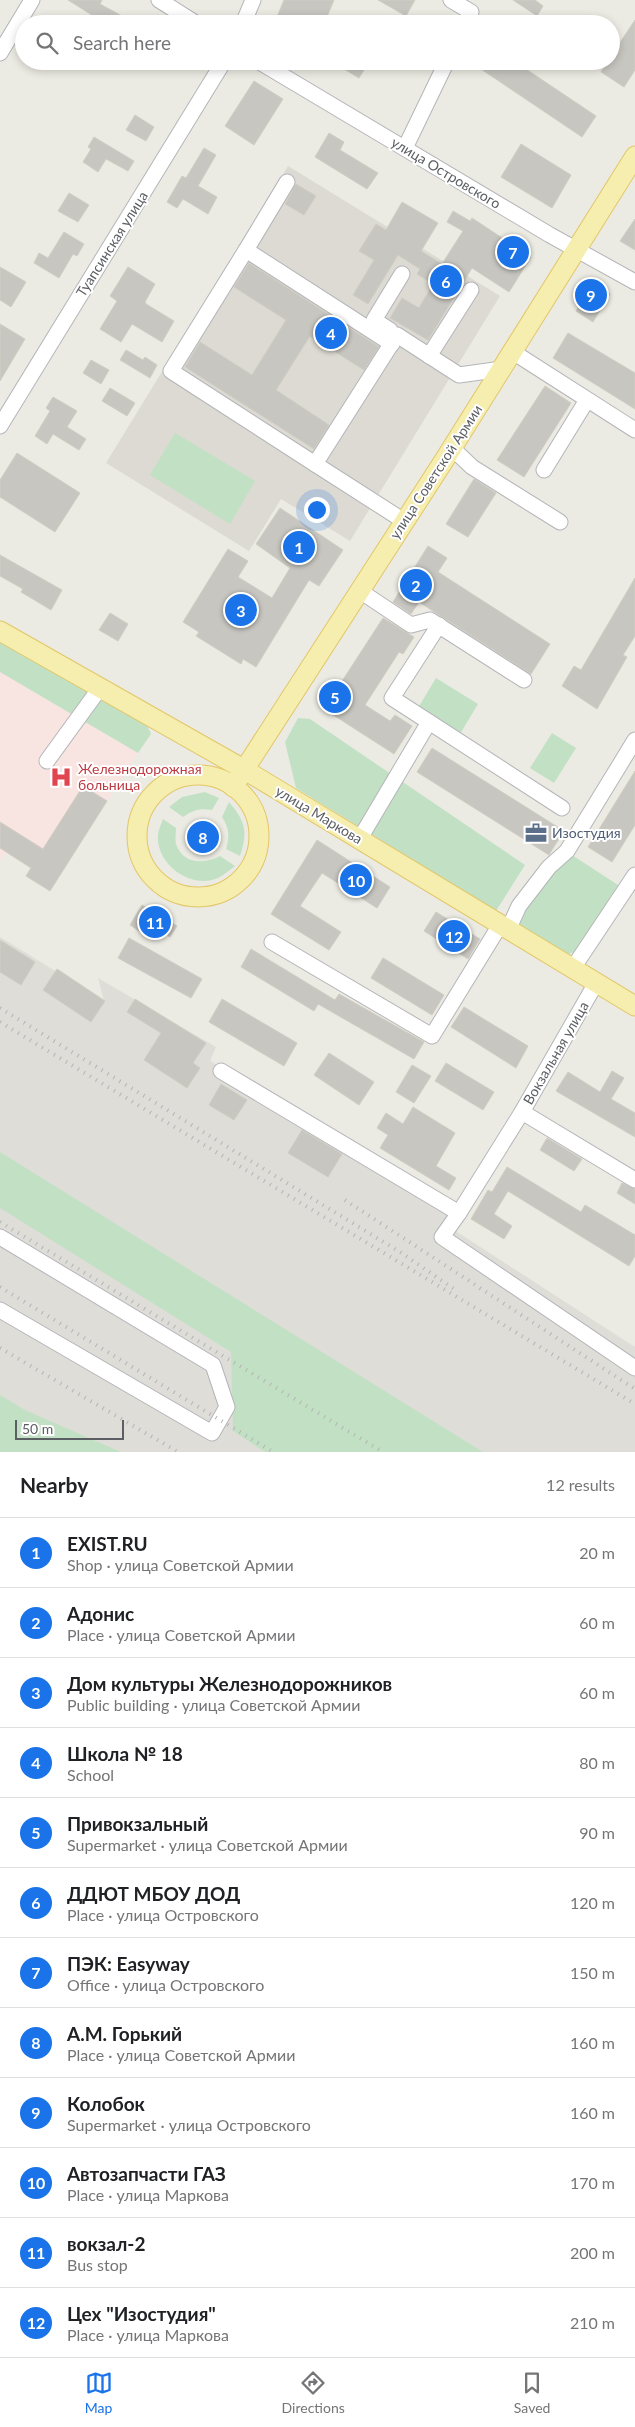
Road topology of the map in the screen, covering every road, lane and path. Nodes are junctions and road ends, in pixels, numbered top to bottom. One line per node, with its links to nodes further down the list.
1 (32, 0): 5 (street)
2 (159, 0): 6 (street)
3 (253, 0): 7 (street)
4 (451, 0): 8 (street)
5 (23, 15)
6 (183, 15)
7 (247, 15)
8 (470, 15)
9 (15, 28): 10 (street)
10 (0, 53)
11 (218, 70): 27 (street, Туапсинская улица)
12 (273, 70): 14 (street, улица Островского)
13 (443, 70): 14 (street)
14 (405, 148): 17 (street, улица Островского)
15 (635, 156): 17 (main road, улица Советской Армии)
16 (287, 182): 18 (street)
17 (577, 249): 20 (street, улица Островского); 23 (main road, улица Советской Армии)
18 (246, 250): 22 (street); 30 (street)
19 (402, 274): 22 (street)
20 (635, 282)
21 (471, 290): 24 (street)
22 (395, 339): 24 (street); 30 (street)
23 (513, 352): 25 (main road, улица Советской Армии); 26 (street)
24 (429, 356): 25 (street)
25 (502, 369): 29 (main road, улица Советской Армии)
26 (587, 400): 28 (street); 31 (street)
27 (0, 426)
28 (635, 430)
29 (452, 448): 32 (main road, улица Советской Армии); 33 (street)
30 (315, 464): 32 (street)
31 (544, 470)
32 (404, 521): 34 (main road, улица Советской Армии)
33 (560, 522)
34 (360, 591): 35 (street); 42 (main road, улица Советской Армии)
35 (439, 625): 37 (street); 39 (street)
36 (0, 631): 38 (main road, улица Маркова)
37 (524, 680)
38 (100, 688): 41 (street); 42 (main road, улица Маркова)
39 (429, 722): 44 (street); 45 (street)
40 (635, 740): 47 (street)
41 (46, 762)
42 (245, 770): 43 (main road, улица Советской Армии); 45 (main road, улица Маркова)
43 (233, 787): 43 (main road)
44 (562, 808)
45 (359, 840): 47 (main road, улица Маркова)
46 (635, 875): 49 (street)
47 (504, 927): 48 (street); 49 (main road, улица Маркова)
48 (272, 942)
49 (573, 968): 50 (main road, улица Маркова)
50 (596, 983): 51 (main road, улица Маркова); 53 (street, Вокзальная улица)
51 (635, 1006)
52 (221, 1071): 55 (street)
53 (522, 1112): 54 (street, Вокзальная улица); 55 (street)
54 (635, 1180)
55 (459, 1213): 58 (street)
56 (0, 1237): 57 (street)
57 (0, 1310)
58 (635, 1368)

